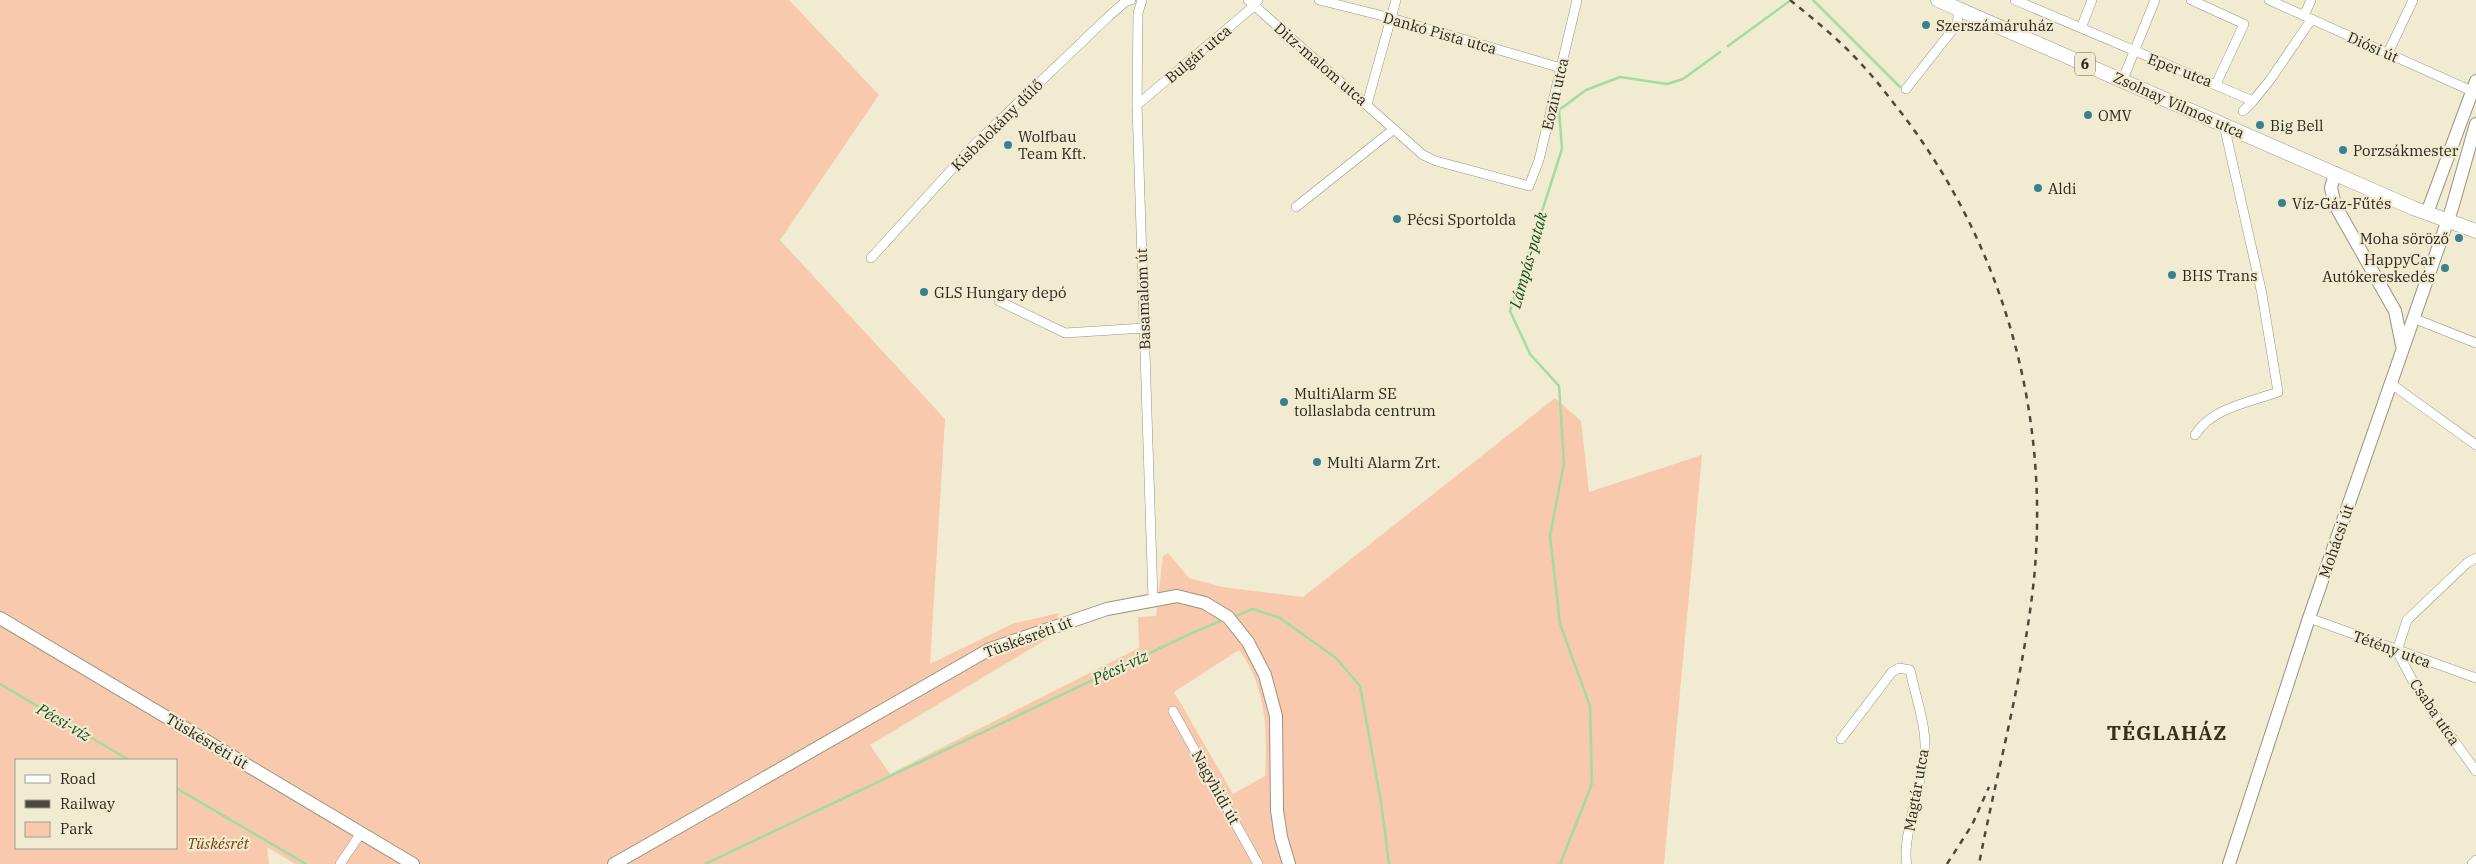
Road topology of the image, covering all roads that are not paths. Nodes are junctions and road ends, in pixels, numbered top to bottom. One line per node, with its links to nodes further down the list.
1 (1131, 0): 39 (street, Kisbalokány dűlő)
2 (1142, 0): 28 (street, Basamalom út)
3 (1319, 0): 16 (street, Dankó Pista utca)
4 (1396, 0): 16 (street)
5 (1577, 0): 21 (street, Eozin utca)
6 (1938, 0): 15 (main road, Zsolnay Vilmos utca / 6)
7 (2015, 0): 18 (street, Eper utca)
8 (2092, 0): 18 (street)
9 (2155, 0): 19 (street)
10 (2191, 0): 23 (street)
11 (2269, 0): 17 (street, Diósi út)
12 (2311, 0): 17 (street)
13 (2413, 0): 20 (street)
14 (1253, 2): 27 (street, Ditz-malom utca); 28 (street, Bulgár utca)
15 (1959, 10): 22 (main road, Zsolnay Vilmos utca / 6); 24 (street)
16 (1391, 18): 21 (street, Dankó Pista utca); 27 (street)
17 (2307, 18): 20 (street, Diósi út); 26 (street)
18 (2080, 28): 19 (street, Eper utca)
19 (2134, 52): 22 (street); 23 (street, Eper utca)
20 (2388, 53): 25 (street, Diósi út)
21 (1561, 68): 34 (street, Eozin utca)
22 (2123, 79): 31 (main road, Zsolnay Vilmos utca / 6)
23 (2216, 84): 26 (street, Eper utca)
24 (1906, 89)
25 (2475, 89): 36 (street)
26 (2253, 101): 29 (street)
27 (1367, 104): 32 (street, Ditz-malom utca)
28 (1137, 106): 44 (street, Basamalom út)
29 (2243, 112)
30 (2476, 124): 37 (street, Mohácsi út)
31 (2224, 125): 33 (main road, Zsolnay Vilmos utca / 6); 48 (street)
32 (1394, 129): 34 (street, Ditz-malom utca); 35 (street)
33 (2334, 173): 36 (main road, Zsolnay Vilmos utca / 6); 40 (street)
34 (1529, 186)
35 (1296, 207)
36 (2428, 213): 37 (main road, Zsolnay Vilmos utca / 6)
37 (2447, 220): 38 (main road, Zsolnay Vilmos utca / 6); 42 (street, Mohácsi út)
38 (2476, 231)
39 (871, 258)
40 (2388, 297): 42 (street); 46 (street)
41 (1000, 302): 44 (street)
42 (2418, 304): 43 (street, Mohácsi út)
43 (2413, 318): 45 (street); 46 (street, Mohácsi út)
44 (1144, 328): 51 (street, Basamalom út)
45 (2476, 343)
46 (2402, 347): 47 (street, Mohácsi út)
47 (2390, 383): 49 (street); 53 (street, Mohácsi út)
48 (2195, 435)
49 (2476, 445)
50 (2476, 558): 54 (street)
51 (1153, 599): 63 (street, Tüskésréti út); 65 (street, Tüskésréti út)
52 (0, 618): 59 (street, Tüskésréti út)
53 (2309, 618): 54 (street, Tétény utca); 67 (street, Mohácsi út)
54 (2397, 651): 55 (street, Tétény utca); 58 (street, Csaba utca)
55 (2476, 678)
56 (1173, 711): 64 (street, Nagyhidi út)
57 (1841, 740): 66 (street, Magtár utca)
58 (2476, 772)
59 (361, 833): 61 (street); 62 (street, Tüskésréti út)
60 (2476, 860): 68 (street)
61 (340, 864)
62 (413, 864)
63 (614, 864)
64 (1258, 864)
65 (1289, 864)
66 (1906, 864)
67 (2228, 864)
68 (2472, 864)

